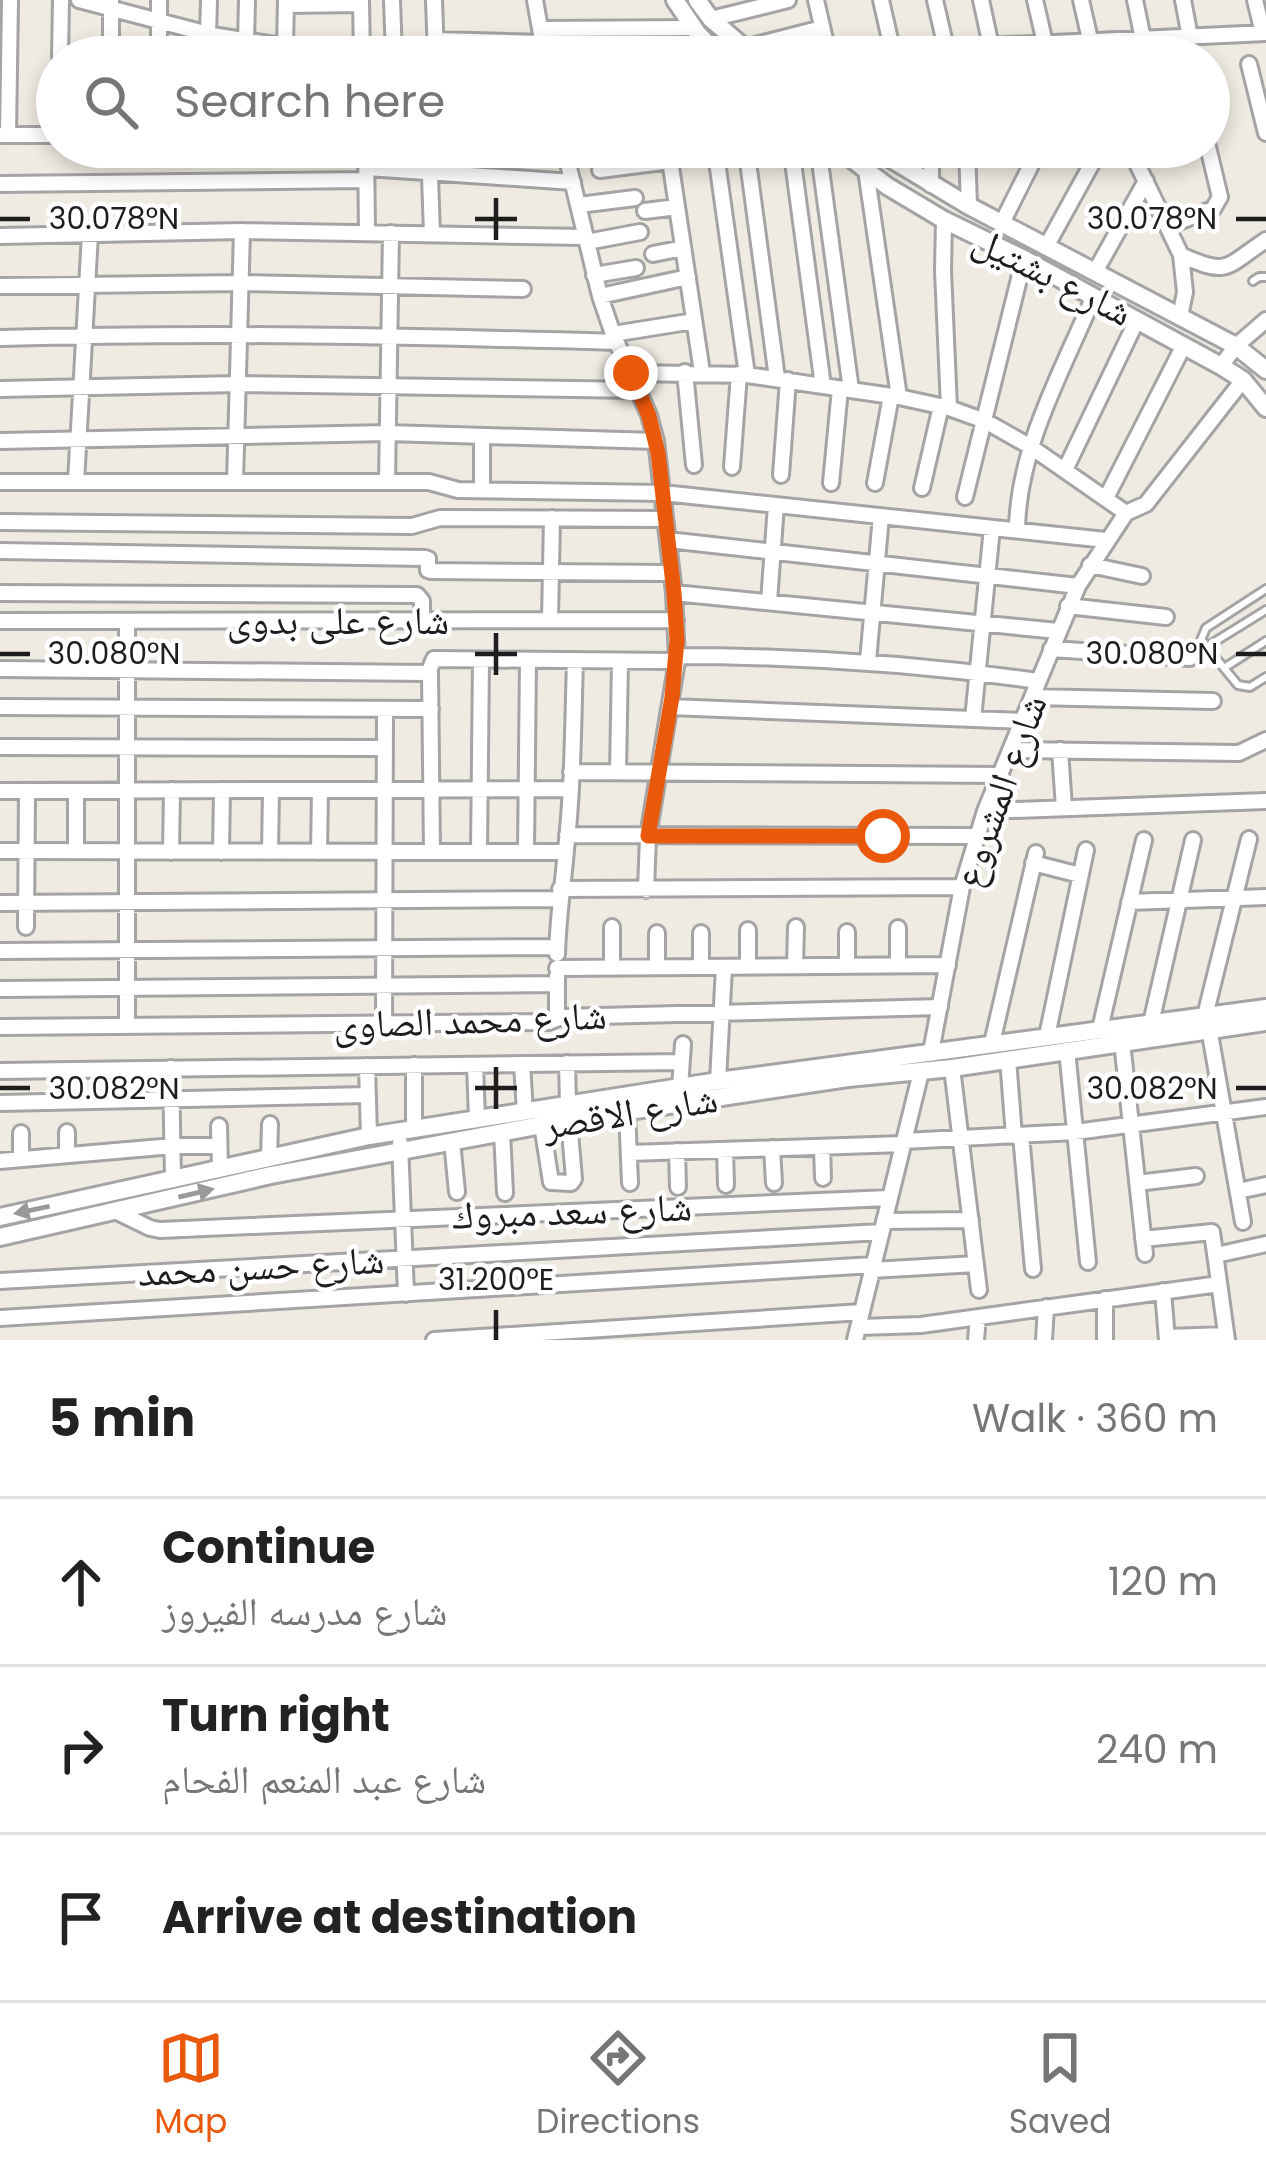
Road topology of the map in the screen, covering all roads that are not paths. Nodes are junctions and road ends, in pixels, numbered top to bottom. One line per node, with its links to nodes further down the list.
1 (10, 0): 57 (street)
2 (61, 0): 31 (street)
3 (79, 0): 23 (street)
4 (159, 0): 25 (street)
5 (208, 0): 30 (street)
6 (247, 0): 35 (street)
7 (392, 0): 38 (street)
8 (434, 0): 39 (street)
9 (535, 0): 40 (street)
10 (675, 0): 28 (street)
11 (697, 0): 26 (street)
12 (788, 0): 26 (street)
13 (816, 0): 27 (street)
14 (881, 0): 47 (street)
15 (935, 0): 48 (street)
16 (981, 0): 49 (street)
17 (1036, 0): 50 (street)
18 (1081, 0): 51 (street)
19 (1135, 0): 52 (street)
20 (1183, 0): 53 (street)
21 (1255, 0): 29 (street)
22 (361, 2): 24 (street); 37 (street)
23 (111, 3): 25 (street); 32 (street)
24 (286, 3): 36 (street)
25 (158, 19): 30 (street); 33 (street)
26 (711, 19): 44 (street)
27 (822, 28): 45 (street); 46 (street)
28 (696, 31): 41 (street); 42 (street); 43 (street)
29 (1264, 33): 54 (street)
30 (210, 34): 34 (street)
31 (60, 36)
32 (111, 36)
33 (158, 36)
34 (220, 36)
35 (246, 36)
36 (285, 36)
37 (362, 36)
38 (393, 36)
39 (435, 36)
40 (541, 36)
41 (637, 36)
42 (697, 36)
43 (701, 36)
44 (730, 36)
45 (799, 36)
46 (824, 36)
47 (889, 36)
48 (936, 36)
49 (985, 36)
50 (1043, 36)
51 (1089, 36)
52 (1142, 36)
53 (1187, 36)
54 (1206, 36)
55 (1249, 64): 56 (street)
56 (1266, 133)
57 (4, 135): 58 (street)
58 (36, 135)
59 (366, 168): 79 (street)
60 (430, 168): 78 (street)
61 (569, 168): 81 (street)
62 (609, 168): 76 (street)
63 (671, 168): 86 (street)
64 (718, 168): 133 (street)
65 (749, 168): 134 (street)
66 (794, 168): 139 (street)
67 (820, 168): 141 (street)
68 (863, 168): 77 (street, شارع بشتيل)
69 (912, 168): 83 (street, شارع بشتيل)
70 (931, 168): 83 (street)
71 (968, 168): 85 (street)
72 (1030, 168): 88 (street)
73 (1089, 168): 99 (street)
74 (1140, 168): 80 (street)
75 (1213, 168): 89 (street)
76 (600, 170)
77 (866, 170): 87 (street, شارع بشتيل); 143 (street)
78 (430, 173): 79 (street); 81 (street); 95 (street)
79 (366, 174): 82 (street); 91 (street)
80 (1146, 181): 89 (street); 105 (street)
81 (573, 182): 84 (street)
82 (0, 184)
83 (931, 184): 85 (street, شارع بشتيل)
84 (579, 205): 86 (street); 97 (street)
85 (969, 206): 88 (street, شارع بشتيل)
86 (677, 207): 100 (street)
87 (944, 220): 103 (street, شارع بشتيل); 144 (street)
88 (1002, 223): 99 (street, شارع بشتيل)
89 (1167, 226): 102 (street)
90 (242, 232): 91 (street); 94 (street); 111 (street)
91 (367, 232): 93 (street)
92 (640, 232): 97 (street)
93 (391, 233): 95 (street); 113 (street)
94 (90, 234): 96 (street); 110 (street)
95 (432, 234): 97 (street)
96 (0, 236)
97 (586, 239): 106 (street)
98 (1266, 240): 102 (street)
99 (1046, 247): 105 (street, شارع بشتيل)
100 (683, 248): 101 (street); 107 (street)
101 (653, 254)
102 (1181, 254): 117 (street)
103 (1024, 259): 116 (street, شارع بشتيل); 146 (street)
104 (636, 268): 106 (street)
105 (1095, 272): 117 (street, شارع بشتيل)
106 (594, 274): 115 (street)
107 (688, 277): 115 (street); 120 (street)
108 (1266, 277): 109 (lane)
109 (1253, 280)
110 (88, 283): 111 (street); 112 (street); 123 (street)
111 (241, 283): 113 (street); 121 (street)
112 (0, 286)
113 (390, 286): 114 (street); 122 (street)
114 (523, 289)
115 (600, 296): 125 (street)
116 (1093, 298): 118 (street, شارع بشتيل); 153 (street)
117 (1180, 317): 127 (street, شارع بشتيل)
118 (1137, 320): 126 (street, شارع بشتيل); 156 (street)
119 (1266, 320): 127 (street)
120 (694, 321): 125 (street); 131 (street)
121 (239, 334): 122 (street); 123 (street); 136 (street)
122 (389, 335): 125 (street); 137 (street)
123 (85, 336): 124 (street); 138 (street)
124 (0, 338)
125 (615, 338): 132 (street)
126 (1184, 344): 128 (street, شارع بشتيل); 168 (street)
127 (1236, 346): 128 (street); 129 (street, شارع بشتيل)
128 (1221, 366): 135 (street, شارع بشتيل)
129 (1266, 370)
130 (685, 372): 131 (street); 132 (street); 154 (street)
131 (703, 372): 133 (street)
132 (631, 373): 142 (street)
133 (743, 375): 134 (street); 155 (street)
134 (783, 379): 139 (street); 157 (street)
135 (1243, 380): 145 (street, شارع بشتيل); 170 (street, شارع المشروع)
136 (238, 384): 137 (street); 138 (street); 148 (street)
137 (388, 385): 142 (street); 147 (street)
138 (82, 386): 140 (street); 150 (street)
139 (824, 386): 141 (street)
140 (0, 389)
141 (845, 389): 143 (street); 162 (street)
142 (639, 390): 152 (street)
143 (895, 397): 144 (street); 163 (street)
144 (945, 407): 146 (street); 164 (street)
145 (1266, 407)
146 (985, 421): 153 (street); 167 (street)
147 (388, 434): 148 (street); 149 (street); 161 (street)
148 (237, 435): 150 (street); 160 (street)
149 (482, 438): 152 (street); 165 (street)
150 (78, 440): 151 (street); 159 (street)
151 (0, 441)
152 (656, 442): 166 (street)
153 (1030, 447): 156 (street); 176 (street)
154 (694, 465)
155 (732, 467)
156 (1065, 470): 168 (street)
157 (781, 475)
158 (0, 482): 159 (street)
159 (76, 482): 160 (street)
160 (236, 482): 161 (street)
161 (387, 482): 165 (street)
162 (831, 483)
163 (875, 483)
164 (922, 488)
165 (482, 490): 166 (street)
166 (663, 493): 169 (street); 173 (street)
167 (964, 497)
168 (1106, 498): 170 (street)
169 (776, 505): 171 (street); 180 (street)
170 (1126, 513): 178 (street, شارع المشروع)
171 (881, 516): 175 (street); 181 (street)
172 (552, 518): 173 (street); 174 (street); 183 (street)
173 (664, 519): 177 (street)
174 (0, 522)
175 (992, 528): 176 (street); 185 (street)
176 (1017, 530): 178 (street)
177 (668, 540): 180 (street); 184 (street)
178 (1106, 540): 182 (street, شارع المشروع)
179 (0, 551): 183 (street)
180 (773, 552): 181 (street); 191 (street)
181 (877, 563): 185 (street); 194 (street)
182 (1090, 565): 186 (street); 187 (street, شارع المشروع)
183 (551, 572): 184 (street); 197 (street)
184 (672, 573): 190 (street)
185 (988, 576): 187 (street); 201 (street)
186 (1142, 576)
187 (1078, 586): 192 (street, شارع المشروع)
188 (1266, 589): 204 (lane)
189 (0, 593): 196 (street)
190 (674, 593): 191 (street); 198 (street)
191 (769, 602): 194 (street)
192 (1068, 606): 195 (street); 202 (street, شارع المشروع)
193 (1266, 610): 204 (lane)
194 (873, 613): 201 (street); 212 (street)
195 (1166, 617)
196 (422, 620): 197 (street, شارع على بدوى); 200 (street, شارع على بدوى)
197 (550, 620): 198 (street, شارع على بدوى)
198 (676, 620): 207 (street)
199 (0, 621): 200 (street, شارع على بدوى)
200 (127, 621): 213 (street)
201 (983, 624): 202 (street); 217 (street)
202 (1058, 632): 205 (street, شارع المشروع)
203 (1266, 641): 214 (lane)
204 (1207, 647): 214 (lane)
205 (1051, 649): 206 (street); 219 (street, شارع المشروع)
206 (1190, 658)
207 (677, 659): 211 (street); 212 (street); 221 (street)
208 (481, 660): 209 (street); 216 (street); 248 (street)
209 (528, 660): 210 (street); 238 (street)
210 (575, 661): 211 (street); 234 (street)
211 (620, 661): 235 (street)
212 (868, 661): 217 (street)
213 (127, 668): 215 (street); 216 (street); 223 (street)
214 (1224, 668): 218 (lane)
215 (0, 669)
216 (430, 672): 225 (street)
217 (978, 672): 219 (street); 226 (street)
218 (1266, 677)
219 (1035, 689): 220 (street); 227 (street, شارع المشروع)
220 (1213, 701)
221 (670, 706): 226 (street); 236 (street)
222 (0, 707): 223 (street)
223 (127, 708): 224 (street); 230 (street)
224 (386, 709): 225 (street); 231 (street)
225 (430, 709): 247 (street)
226 (973, 719): 227 (street)
227 (1023, 721): 232 (street, شارع المشروع)
228 (1266, 740): 233 (street)
229 (0, 747): 230 (street)
230 (127, 747): 231 (street); 241 (street)
231 (385, 748): 246 (street)
232 (1011, 750): 233 (street); 237 (street, شارع المشروع)
233 (1060, 750): 252 (street)
234 (571, 772): 235 (street); 239 (street)
235 (618, 772): 236 (street)
236 (658, 772): 237 (street); 255 (street)
237 (1001, 775): 253 (street, شارع المشروع)
238 (527, 789): 239 (street); 248 (street); 272 (street)
239 (571, 789): 254 (street)
240 (76, 790): 241 (street); 250 (street); 263 (street)
241 (127, 790): 242 (street); 264 (street)
242 (172, 790): 243 (street); 265 (street)
243 (222, 790): 244 (street); 266 (street)
244 (271, 790): 245 (street); 267 (street)
245 (320, 790): 246 (street); 268 (street)
246 (385, 790): 247 (street); 269 (street)
247 (431, 790): 248 (street); 270 (street)
248 (480, 790): 271 (street)
249 (0, 791): 250 (street)
250 (27, 791): 262 (street)
251 (1266, 801): 252 (street)
252 (1064, 808): 253 (street)
253 (985, 811): 256 (street, شارع المشروع)
254 (568, 835): 255 (street); 273 (street)
255 (648, 836): 256 (street); 276 (street)
256 (976, 836): 275 (street, شارع المشروع)
257 (1249, 839): 279 (street)
258 (1144, 840): 283 (street)
259 (1193, 840): 281 (street)
260 (1085, 850): 274 (street)
261 (0, 851): 262 (street)
262 (26, 851): 263 (street); 285 (street)
263 (76, 851): 264 (street)
264 (127, 851): 265 (street); 282 (street)
265 (171, 851): 266 (street)
266 (221, 851): 267 (street)
267 (270, 851): 268 (street)
268 (319, 851): 269 (street)
269 (385, 852): 270 (street); 280 (street)
270 (432, 852): 271 (street)
271 (479, 852): 272 (street)
272 (526, 852): 273 (street)
273 (566, 852): 277 (street)
274 (1080, 875): 322 (street); 323 (street)
275 (962, 887): 276 (street); 299 (street, شارع المشروع)
276 (646, 890): 277 (street)
277 (560, 894): 280 (street); 295 (street)
278 (1266, 897): 279 (street)
279 (1234, 898): 281 (street); 315 (street)
280 (384, 900): 282 (street); 294 (street)
281 (1180, 900): 283 (street); 318 (street)
282 (127, 902): 285 (street); 296 (street)
283 (1129, 902): 321 (street)
284 (0, 903): 285 (street)
285 (26, 903): 286 (street)
286 (26, 927)
287 (612, 927): 303 (street)
288 (796, 927): 301 (street)
289 (898, 928): 298 (street)
290 (748, 930): 300 (street)
291 (848, 932): 302 (street)
292 (657, 933): 304 (street)
293 (701, 933): 305 (street)
294 (384, 947): 295 (street); 296 (street); 308 (street)
295 (557, 947): 307 (street)
296 (127, 950): 297 (street); 309 (street)
297 (0, 951)
298 (898, 965): 299 (street); 302 (street)
299 (948, 965): 311 (street, شارع المشروع)
300 (748, 966): 301 (street); 306 (street)
301 (795, 966): 302 (street)
302 (847, 966)
303 (612, 967): 304 (street); 307 (street)
304 (656, 967): 305 (street)
305 (701, 967): 306 (street)
306 (724, 967): 313 (street)
307 (557, 976): 308 (street); 314 (street)
308 (384, 985): 309 (street); 317 (street)
309 (127, 988): 310 (street); 319 (street)
310 (0, 989)
311 (940, 1007): 313 (street, شارع محمد الصاوى); 327 (street, شارع المشروع)
312 (1266, 1008): 315 (street, شارع الاقصر)
313 (722, 1012): 314 (street, شارع محمد الصاوى); 339 (street)
314 (557, 1019): 317 (street, شارع محمد الصاوى)
315 (1207, 1022): 316 (street, شارع الاقصر); 318 (street, شارع الاقصر); 324 (street, شارع الاقصر); 347 (street)
316 (1266, 1022)
317 (384, 1023): 319 (street, شارع محمد الصاوى)
318 (1151, 1023): 321 (street, شارع الاقصر)
319 (127, 1026): 320 (street, شارع محمد الصاوى)
320 (0, 1027)
321 (1100, 1029): 322 (street, شارع الاقصر)
322 (1047, 1036): 323 (street, شارع الاقصر)
323 (992, 1042): 327 (street, شارع الاقصر)
324 (1122, 1042): 326 (street, شارع الاقصر); 353 (street)
325 (682, 1044): 329 (street)
326 (1067, 1050): 328 (street, شارع الاقصر); 356 (street)
327 (932, 1052): 339 (street, شارع الاقصر)
328 (1008, 1059): 336 (street, شارع الاقصر); 359 (street)
329 (682, 1062): 330 (street); 340 (street)
330 (567, 1063): 331 (street); 348 (street)
331 (522, 1064): 333 (street); 346 (street)
332 (414, 1065): 333 (street); 334 (street); 360 (street)
333 (475, 1065): 349 (street)
334 (368, 1066): 335 (street); 341 (street)
335 (171, 1068): 337 (street); 342 (street)
336 (952, 1068): 338 (street, شارع الاقصر); 361 (street)
337 (0, 1071)
338 (921, 1072): 345 (street, شارع الاقصر); 363 (street)
339 (718, 1081): 340 (street, شارع الاقصر)
340 (680, 1088): 348 (street, شارع الاقصر)
341 (368, 1095): 342 (street); 358 (street)
342 (172, 1099): 343 (street); 364 (street)
343 (0, 1102)
344 (1266, 1107): 347 (street)
345 (627, 1111): 348 (street, شارع الاقصر); 370 (street)
346 (525, 1112): 348 (street, شارع الاقصر); 349 (street, شارع الاقصر)
347 (1224, 1112): 353 (street); 385 (street)
348 (568, 1113): 351 (street, شارع الاقصر); 351 (street)
349 (478, 1119): 360 (street, شارع الاقصر)
350 (270, 1124): 372 (street)
351 (542, 1125): 355 (street, شارع الاقصر)
352 (219, 1126): 365 (street)
353 (1131, 1126): 356 (street); 381 (street)
354 (67, 1132): 371 (street)
355 (502, 1132): 362 (street, شارع الاقصر); 387 (street)
356 (1075, 1132): 359 (street); 399 (street)
357 (21, 1133): 373 (street)
358 (369, 1136): 360 (street, شارع الاقصر); 372 (street, شارع الاقصر)
359 (1017, 1136): 361 (street); 402 (street)
360 (405, 1137): 362 (street, شارع الاقصر); 389 (street, شارع الاقصر, one-way to 360); 391 (street)
361 (961, 1138): 363 (street); 392 (street)
362 (452, 1141): 386 (street)
363 (903, 1142): 366 (street); 388 (street)
364 (173, 1146): 365 (street); 371 (street); 378 (street)
365 (219, 1146): 375 (street)
366 (822, 1147): 367 (street); 377 (street)
367 (772, 1148): 368 (street); 380 (street)
368 (725, 1150): 369 (street); 382 (street)
369 (677, 1151): 370 (street); 383 (street)
370 (629, 1153): 379 (street)
371 (67, 1155): 373 (street)
372 (269, 1158): 375 (street, شارع الاقصر)
373 (21, 1159): 374 (street)
374 (0, 1161)
375 (220, 1169): 378 (street, شارع الاقصر)
376 (1196, 1176): 381 (street)
377 (824, 1178)
378 (173, 1179): 390 (street, شارع الاقصر, one-way to 390)
379 (630, 1183)
380 (774, 1183)
381 (1137, 1183): 397 (street)
382 (726, 1185)
383 (678, 1186)
384 (1266, 1186): 385 (street)
385 (1238, 1191): 393 (street)
386 (457, 1192)
387 (506, 1193)
388 (889, 1198): 391 (street, شارع سعد مبروك); 394 (street)
389 (115, 1211): 391 (street, شارع سعد مبروك); 395 (street, شارع الاقصر)
390 (0, 1217)
391 (403, 1218): 398 (street)
392 (970, 1220): 394 (street, شارع حسن محمد); 400 (street)
393 (1243, 1222)
394 (882, 1227): 398 (street, شارع حسن محمد); 401 (street)
395 (0, 1237)
396 (1266, 1244): 397 (street)
397 (1216, 1256): 404 (street)
398 (404, 1258): 403 (street, شارع حسن محمد); 407 (street)
399 (1088, 1262)
400 (976, 1264): 401 (street); 405 (street)
401 (872, 1268): 407 (street); 412 (street)
402 (1033, 1268)
403 (0, 1281)
404 (1220, 1284): 406 (street); 414 (street)
405 (979, 1290)
406 (1163, 1291): 408 (street); 415 (street)
407 (406, 1294): 411 (street)
408 (1105, 1298): 409 (street); 419 (street)
409 (1046, 1306): 410 (street); 418 (street)
410 (978, 1317): 413 (street); 417 (street)
411 (0, 1318)
412 (859, 1326): 413 (street); 416 (street)
413 (920, 1332)
414 (1226, 1337): 415 (street)
415 (1167, 1338)
416 (434, 1340)
417 (976, 1340)
418 (1044, 1340)
419 (1106, 1340)

